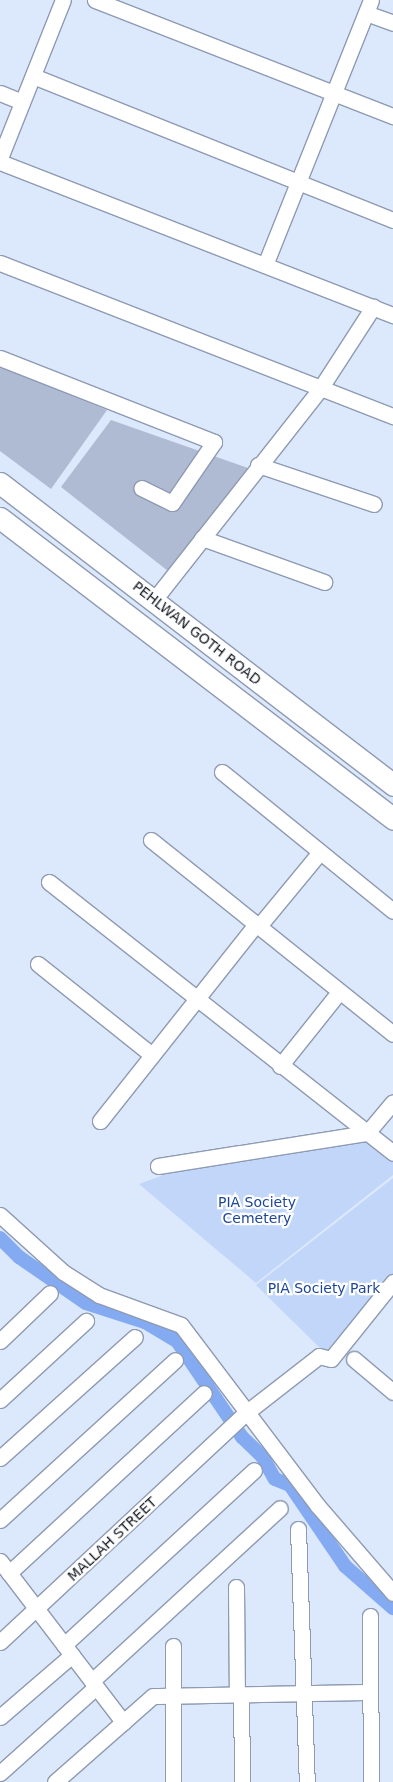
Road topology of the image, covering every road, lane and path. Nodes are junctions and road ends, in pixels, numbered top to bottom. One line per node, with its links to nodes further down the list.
1 (63, 0): 5 (street)
2 (95, 0): 7 (street)
3 (368, 6): 4 (street); 7 (street)
4 (393, 23)
5 (33, 76): 8 (street); 12 (street)
6 (0, 93): 8 (street)
7 (333, 93): 9 (street); 12 (street)
8 (22, 102): 10 (street)
9 (393, 116)
10 (0, 158)
11 (0, 162): 15 (street)
12 (298, 183): 13 (street); 15 (street)
13 (393, 220)
14 (0, 263): 19 (street)
15 (265, 265): 16 (street)
16 (373, 307): 17 (street); 19 (street)
17 (393, 315)
18 (0, 358): 22 (street)
19 (320, 388): 20 (street); 21 (street)
20 (393, 416)
21 (258, 465): 24 (street); 26 (street)
22 (141, 488)
23 (8, 489): 25 (main road); 28 (main road, PEHLWAN GOTH ROAD)
24 (374, 504)
25 (0, 518): 30 (main road, PEHLWAN GOTH ROAD)
26 (202, 538): 27 (street); 29 (street)
27 (324, 582)
28 (137, 587): 29 (main road, PEHLWAN GOTH ROAD); 30 (main road)
29 (154, 600): 32 (main road, PEHLWAN GOTH ROAD)
30 (119, 608): 33 (main road, PEHLWAN GOTH ROAD)
31 (222, 772): 35 (street)
32 (393, 785)
33 (393, 819)
34 (151, 840): 38 (street)
35 (320, 852): 37 (street); 38 (street)
36 (49, 882): 41 (street)
37 (393, 911)
38 (257, 925): 40 (street); 41 (street)
39 (38, 964): 43 (street)
40 (340, 992): 42 (street); 44 (street)
41 (199, 998): 43 (street); 44 (street)
42 (393, 1034)
43 (152, 1055): 46 (street)
44 (280, 1066): 47 (street)
45 (393, 1102): 47 (street)
46 (100, 1121)
47 (367, 1132): 48 (street); 49 (street)
48 (393, 1153)
49 (158, 1166)
50 (0, 1215): 61 (street)
51 (393, 1282): 61 (street, MALLAH STREET)
52 (50, 1292): 55 (street)
53 (86, 1321): 60 (street)
54 (135, 1336): 62 (street)
55 (0, 1341)
56 (354, 1359): 58 (street)
57 (175, 1360): 65 (street)
58 (393, 1392)
59 (204, 1393): 67 (street)
60 (0, 1400)
61 (243, 1416): 69 (street); 70 (street, MALLAH STREET)
62 (0, 1458)
63 (254, 1470): 74 (street)
64 (280, 1508): 75 (street)
65 (0, 1520)
66 (298, 1529): 78 (street)
67 (4, 1567): 70 (street)
68 (236, 1587): 79 (street)
69 (393, 1593)
70 (36, 1609): 72 (street, MALLAH STREET); 74 (street)
71 (370, 1616): 76 (street)
72 (0, 1642)
73 (173, 1646): 77 (street)
74 (68, 1650): 75 (street); 80 (street)
75 (94, 1684): 81 (street); 82 (street)
76 (370, 1692): 78 (street); 87 (street)
77 (173, 1693): 79 (street); 81 (street); 84 (street)
78 (304, 1693): 79 (street); 86 (street)
79 (239, 1694): 85 (street)
80 (0, 1717)
81 (123, 1722): 83 (street)
82 (0, 1773)
83 (55, 1782)
84 (173, 1782)
85 (242, 1782)
86 (307, 1782)
87 (371, 1782)

